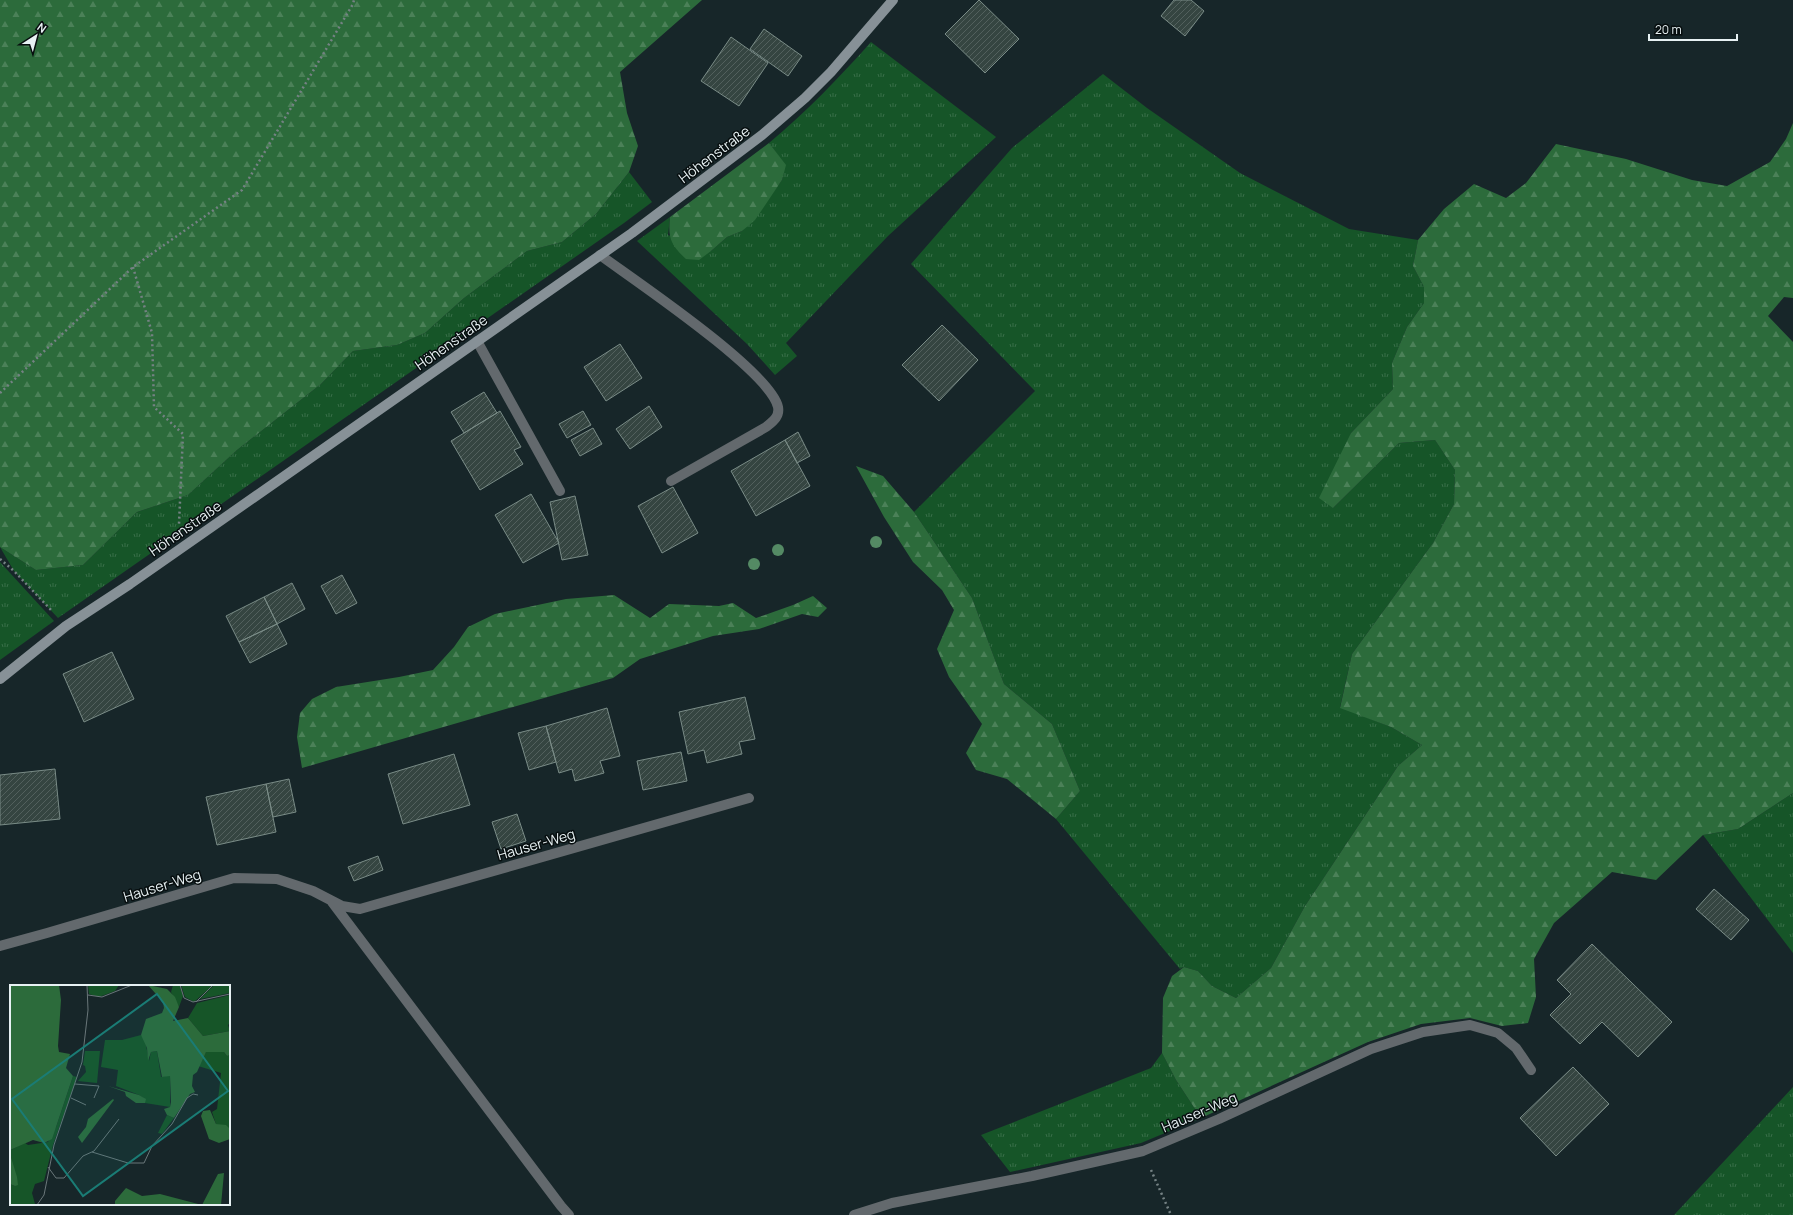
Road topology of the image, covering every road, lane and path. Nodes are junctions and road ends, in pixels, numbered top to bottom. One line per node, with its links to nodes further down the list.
1 (354, 0): 4 (path)
2 (893, 0): 3 (street, Höhenstraße)
3 (600, 255): 5 (street, Höhenstraße); 7 (street)
4 (133, 267): 6 (path); 9 (path)
5 (477, 341): 8 (street); 9 (street, Höhenstraße)
6 (0, 393)
7 (671, 481)
8 (560, 491)
9 (178, 550): 11 (street, Höhenstraße)
10 (0, 559): 11 (path)
11 (66, 626): 12 (street, Höhenstraße)
12 (0, 678)
13 (748, 798): 14 (street, Hauser-Weg)
14 (331, 900): 15 (street, Hauser-Weg); 18 (street, Hauser-Weg)
15 (0, 946)
16 (1531, 1070): 17 (street, Hauser-Weg)
17 (1143, 1151): 19 (street, Hauser-Weg); 20 (path)
18 (569, 1215)
19 (854, 1215)
20 (1171, 1215)

